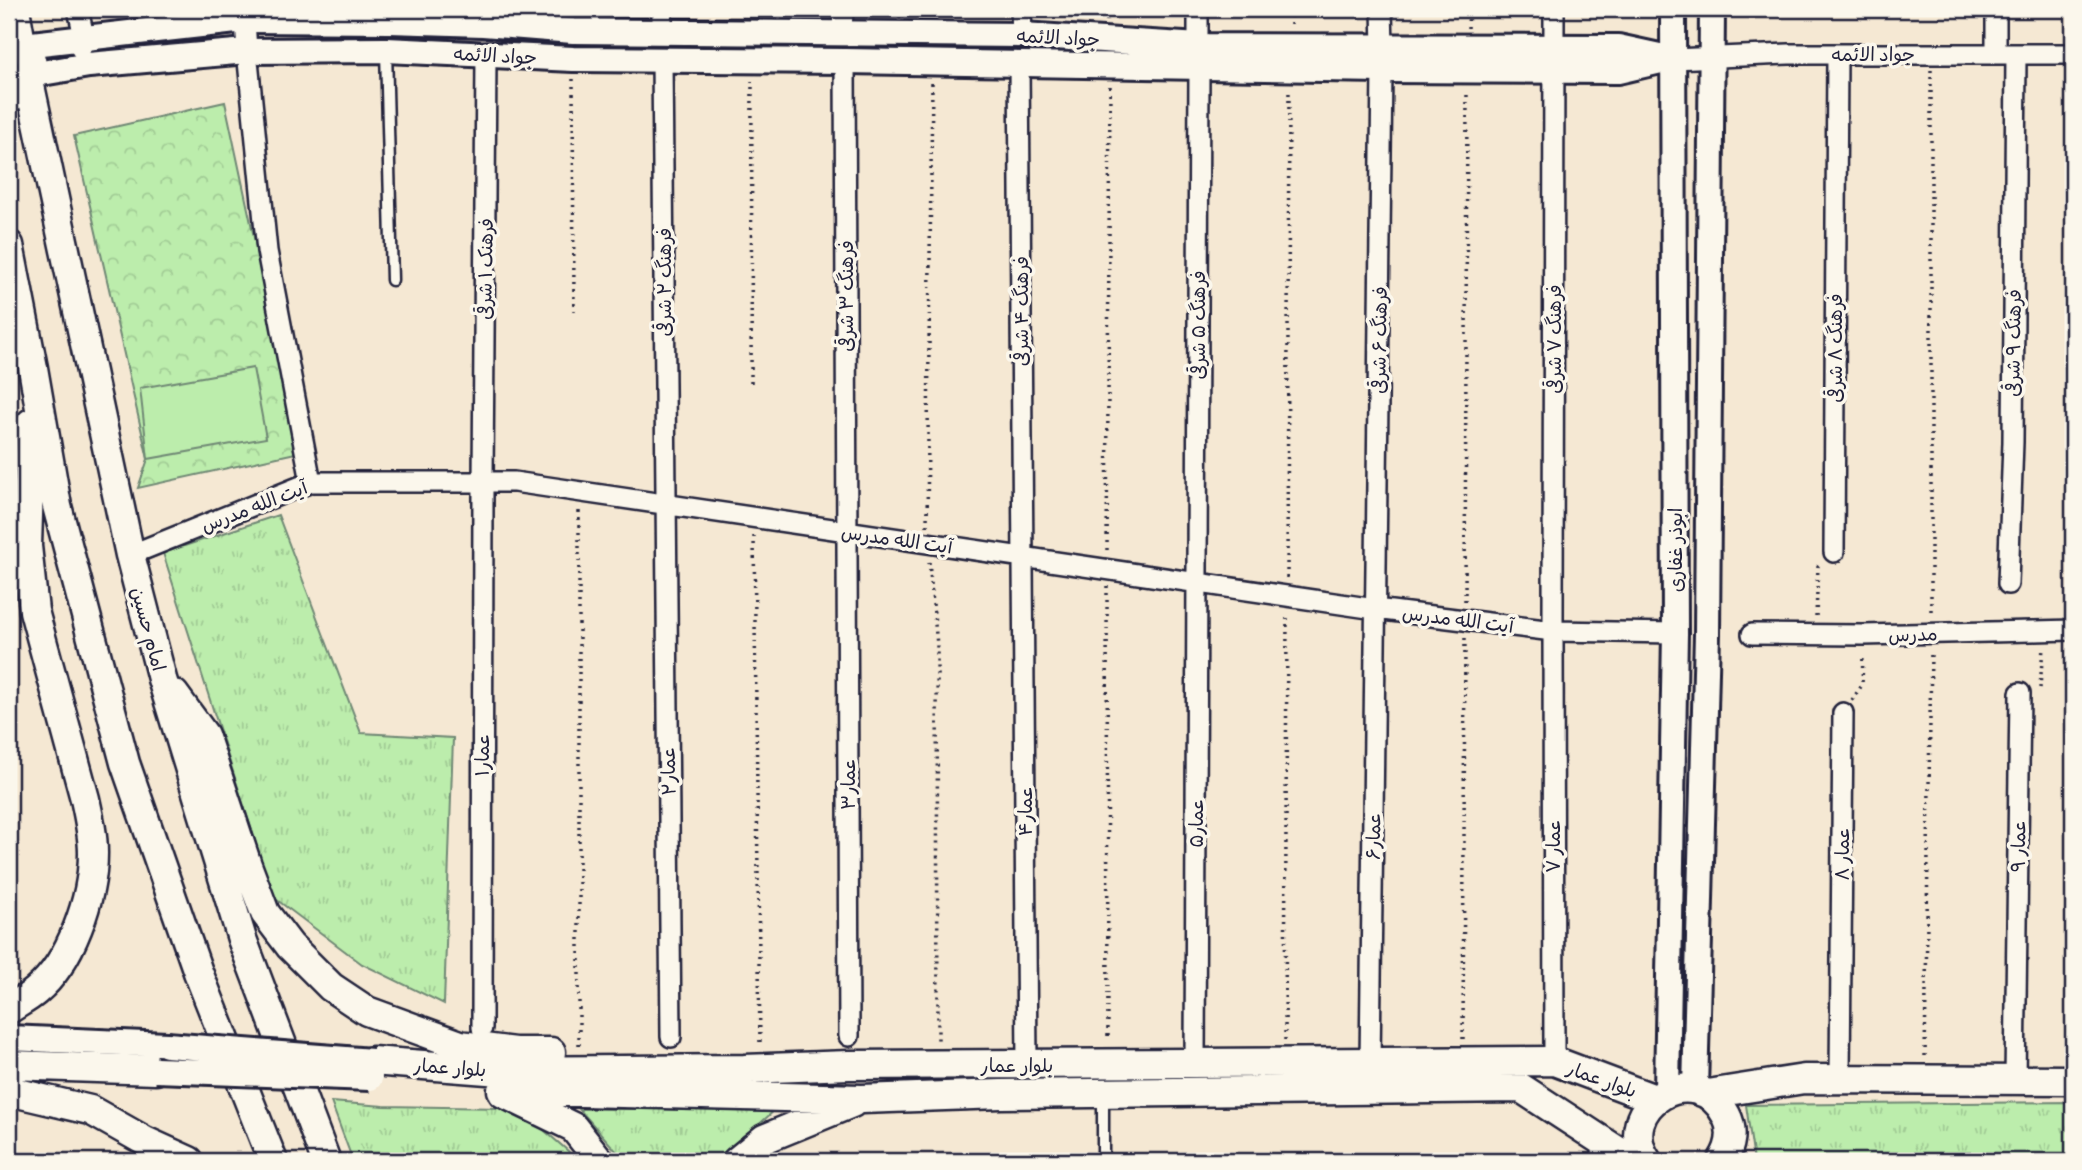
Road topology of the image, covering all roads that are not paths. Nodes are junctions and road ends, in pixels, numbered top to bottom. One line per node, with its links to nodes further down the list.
1 (15, 9): 17 (main road)
2 (78, 9): 16 (street)
3 (843, 9): 14 (street)
4 (1020, 9): 15 (street)
5 (1198, 9): 24 (street, فرهنگ ۵ شرقی)
6 (1382, 9): 26 (street, فرهنگ ۶ شرقی)
7 (1554, 9): 27 (street, فرهنگ ۷ شرقی)
8 (1674, 9): 28 (street, ابوذر غفاری)
9 (1712, 9): 25 (street, ابوذر غفاری)
10 (1996, 9): 21 (street, فرهنگ ۹ شرقی)
11 (246, 14): 12 (street, جواد الائمه); 16 (street, جواد الائمه); 19 (street)
12 (483, 16): 13 (street, جواد الائمه)
13 (662, 20): 14 (street, جواد الائمه)
14 (842, 33): 15 (street, جواد الائمه)
15 (1021, 35): 24 (street, جواد الائمه)
16 (84, 37): 17 (street, جواد الائمه); 32 (street)
17 (18, 42): 33 (main road, امام حسین)
18 (386, 50): 19 (street, جواد الائمه); 23 (street, جواد الائمه); 35 (lane)
19 (247, 51): 32 (street, جواد الائمه); 37 (street)
20 (1837, 54): 21 (street, جواد الائمه); 25 (street, جواد الائمه); 41 (street, فرهنگ ۸ شرقی)
21 (2006, 54): 22 (street, جواد الائمه); 45 (street, فرهنگ ۹ شرقی)
22 (2073, 54)
23 (486, 55): 29 (street, جواد الائمه); 38 (street, فرهنک ۱ شرقی)
24 (1198, 57): 26 (street, جواد الائمه); 26 (street, جواد الائمه); 31 (street, جواد الائمه); 44 (street, فرهنگ ۵ شرقی)
25 (1712, 57): 28 (street, جواد الائمه); 73 (street, ابوذر غفاری)
26 (1382, 59): 27 (street, جواد الائمه); 27 (street, جواد الائمه); 46 (street, فرهنگ ۶ شرقی)
27 (1555, 59): 28 (street, جواد الائمه); 48 (street, فرهنگ ۷ شرقی)
28 (1673, 59): 49 (street, ابوذر غفاری)
29 (662, 60): 30 (street, جواد الائمه); 39 (street, فرهنگ ۲ شرقی)
30 (845, 61): 31 (street, جواد الائمه); 40 (street, فرهنگ ۳ شرقی)
31 (1019, 64): 43 (street, فرهنگ ۴ شرقی)
32 (89, 65): 33 (street, جواد الائمه)
33 (23, 85): 42 (main road, امام حسین)
34 (9, 245): 36 (main road)
35 (392, 280)
36 (33, 368): 54 (main road); 77 (main road)
37 (311, 482): 38 (street, آیت الله مدرس); 42 (street, آیت الله مدرس)
38 (483, 482): 39 (street, آیت الله مدرس); 55 (street, عمار۱)
39 (666, 505): 40 (street, آیت الله مدرس); 57 (street, عمار۲)
40 (846, 531): 43 (street, آیت الله مدرس); 56 (street, عمار۳)
41 (1834, 552)
42 (130, 555): 51 (main road, امام حسین)
43 (1023, 557): 44 (street, آیت الله مدرس); 62 (street, عمار۴)
44 (1197, 583): 46 (street, آیت الله مدرس); 64 (street, عمار۵)
45 (2008, 584)
46 (1375, 609): 48 (street, آیت الله مدرس); 61 (street, عمار۶)
47 (2073, 630): 50 (street, مدرس)
48 (1553, 631): 49 (street, آیت الله مدرس); 60 (street, عمار ۷)
49 (1675, 633): 73 (street, ابوذر غفاری)
50 (1752, 634)
51 (162, 679): 66 (main road); 78 (main road, امام حسین)
52 (2020, 693): 69 (street, عمار ۹)
53 (1843, 713): 68 (street, عمار ۸)
54 (9, 1009)
55 (482, 1028)
56 (849, 1036)
57 (671, 1037)
58 (9, 1038): 59 (street)
59 (162, 1057): 65 (main road); 67 (street, bridge)
60 (1554, 1061): 61 (main road, بلوار عمار); 73 (main road, بلوار عمار)
61 (1370, 1063): 64 (main road, بلوار عمار)
62 (1027, 1064): 63 (main road, بلوار عمار); 66 (main road, بلوار عمار)
63 (1103, 1064): 64 (main road, بلوار عمار); 74 (street)
64 (1195, 1064)
65 (9, 1065)
66 (752, 1069): 67 (main road, بلوار عمار)
67 (371, 1070): 71 (main road, بلوار عمار)
68 (1840, 1078): 69 (main road, بلوار عمار); 73 (main road, بلوار عمار)
69 (2015, 1079): 70 (main road, بلوار عمار)
70 (2073, 1080)
71 (498, 1090): 75 (main road, بلوار عمار); 79 (main road)
72 (9, 1091): 76 (main road)
73 (1681, 1093): 83 (main road); 84 (main road)
74 (1103, 1094): 75 (main road, بلوار عمار); 81 (lane); 82 (main road, بلوار عمار)
75 (862, 1099): 80 (main road)
76 (188, 1161)
77 (273, 1161)
78 (326, 1161)
79 (600, 1161)
80 (737, 1161)
81 (1103, 1161)
82 (1633, 1161)
83 (1647, 1161)
84 (1723, 1161)

